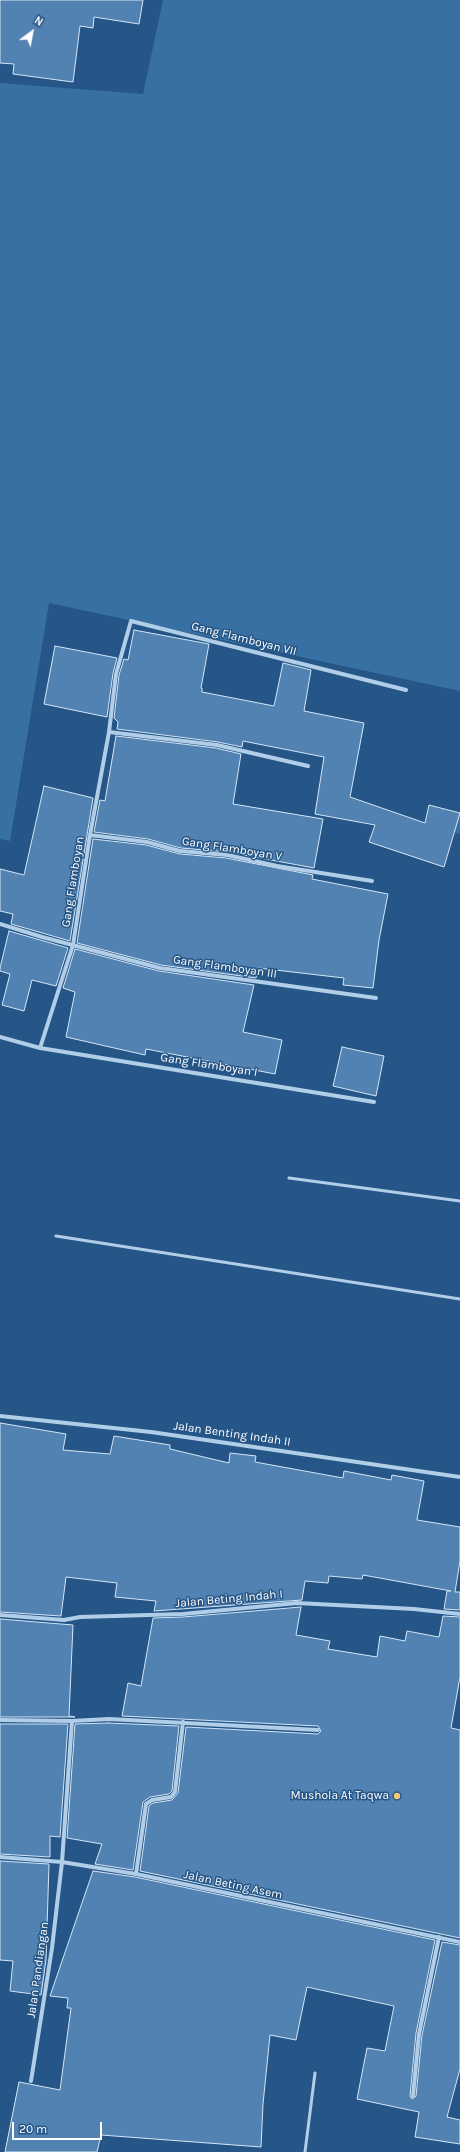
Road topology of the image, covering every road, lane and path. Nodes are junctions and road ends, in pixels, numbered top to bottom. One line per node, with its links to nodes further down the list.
1 (116, 674): 2 (street, Gang Flamboyan VII); 3 (street, Gang Flamboyan)
2 (406, 690)
3 (109, 732): 4 (street); 5 (street, Gang Flamboyan)
4 (308, 766)
5 (90, 835): 6 (street, Gang Flamboyan V); 8 (street, Gang Flamboyan)
6 (372, 881)
7 (0, 924): 8 (street, Gang Flamboyan III)
8 (73, 945): 9 (street, Gang Flamboyan III); 11 (street, Gang Flamboyan)
9 (376, 998)
10 (0, 1037): 11 (street)
11 (40, 1048): 12 (street, Gang Flamboyan I)
12 (374, 1102)
13 (289, 1178): 14 (lane)
14 (460, 1201)
15 (56, 1236): 16 (lane)
16 (460, 1299)
17 (0, 1416): 18 (street, Jalan Benting Indah II)
18 (460, 1477)
19 (460, 1614): 20 (street, Jalan Beting Indah I)
20 (0, 1615)
21 (0, 1720): 22 (street)
22 (72, 1721): 23 (street); 26 (street, Jalan Pandiangan)
23 (183, 1722): 24 (street); 27 (street)
24 (318, 1730)
25 (0, 1857): 26 (street, Jalan Beting Asem)
26 (62, 1862): 27 (street, Jalan Beting Asem); 31 (street, Jalan Pandiangan)
27 (136, 1874): 28 (street, Jalan Beting Asem)
28 (439, 1937): 29 (street, Jalan Beting Asem); 32 (street)
29 (460, 1942)
30 (315, 2073): 33 (lane)
31 (31, 2081)
32 (413, 2096)
33 (305, 2152)

